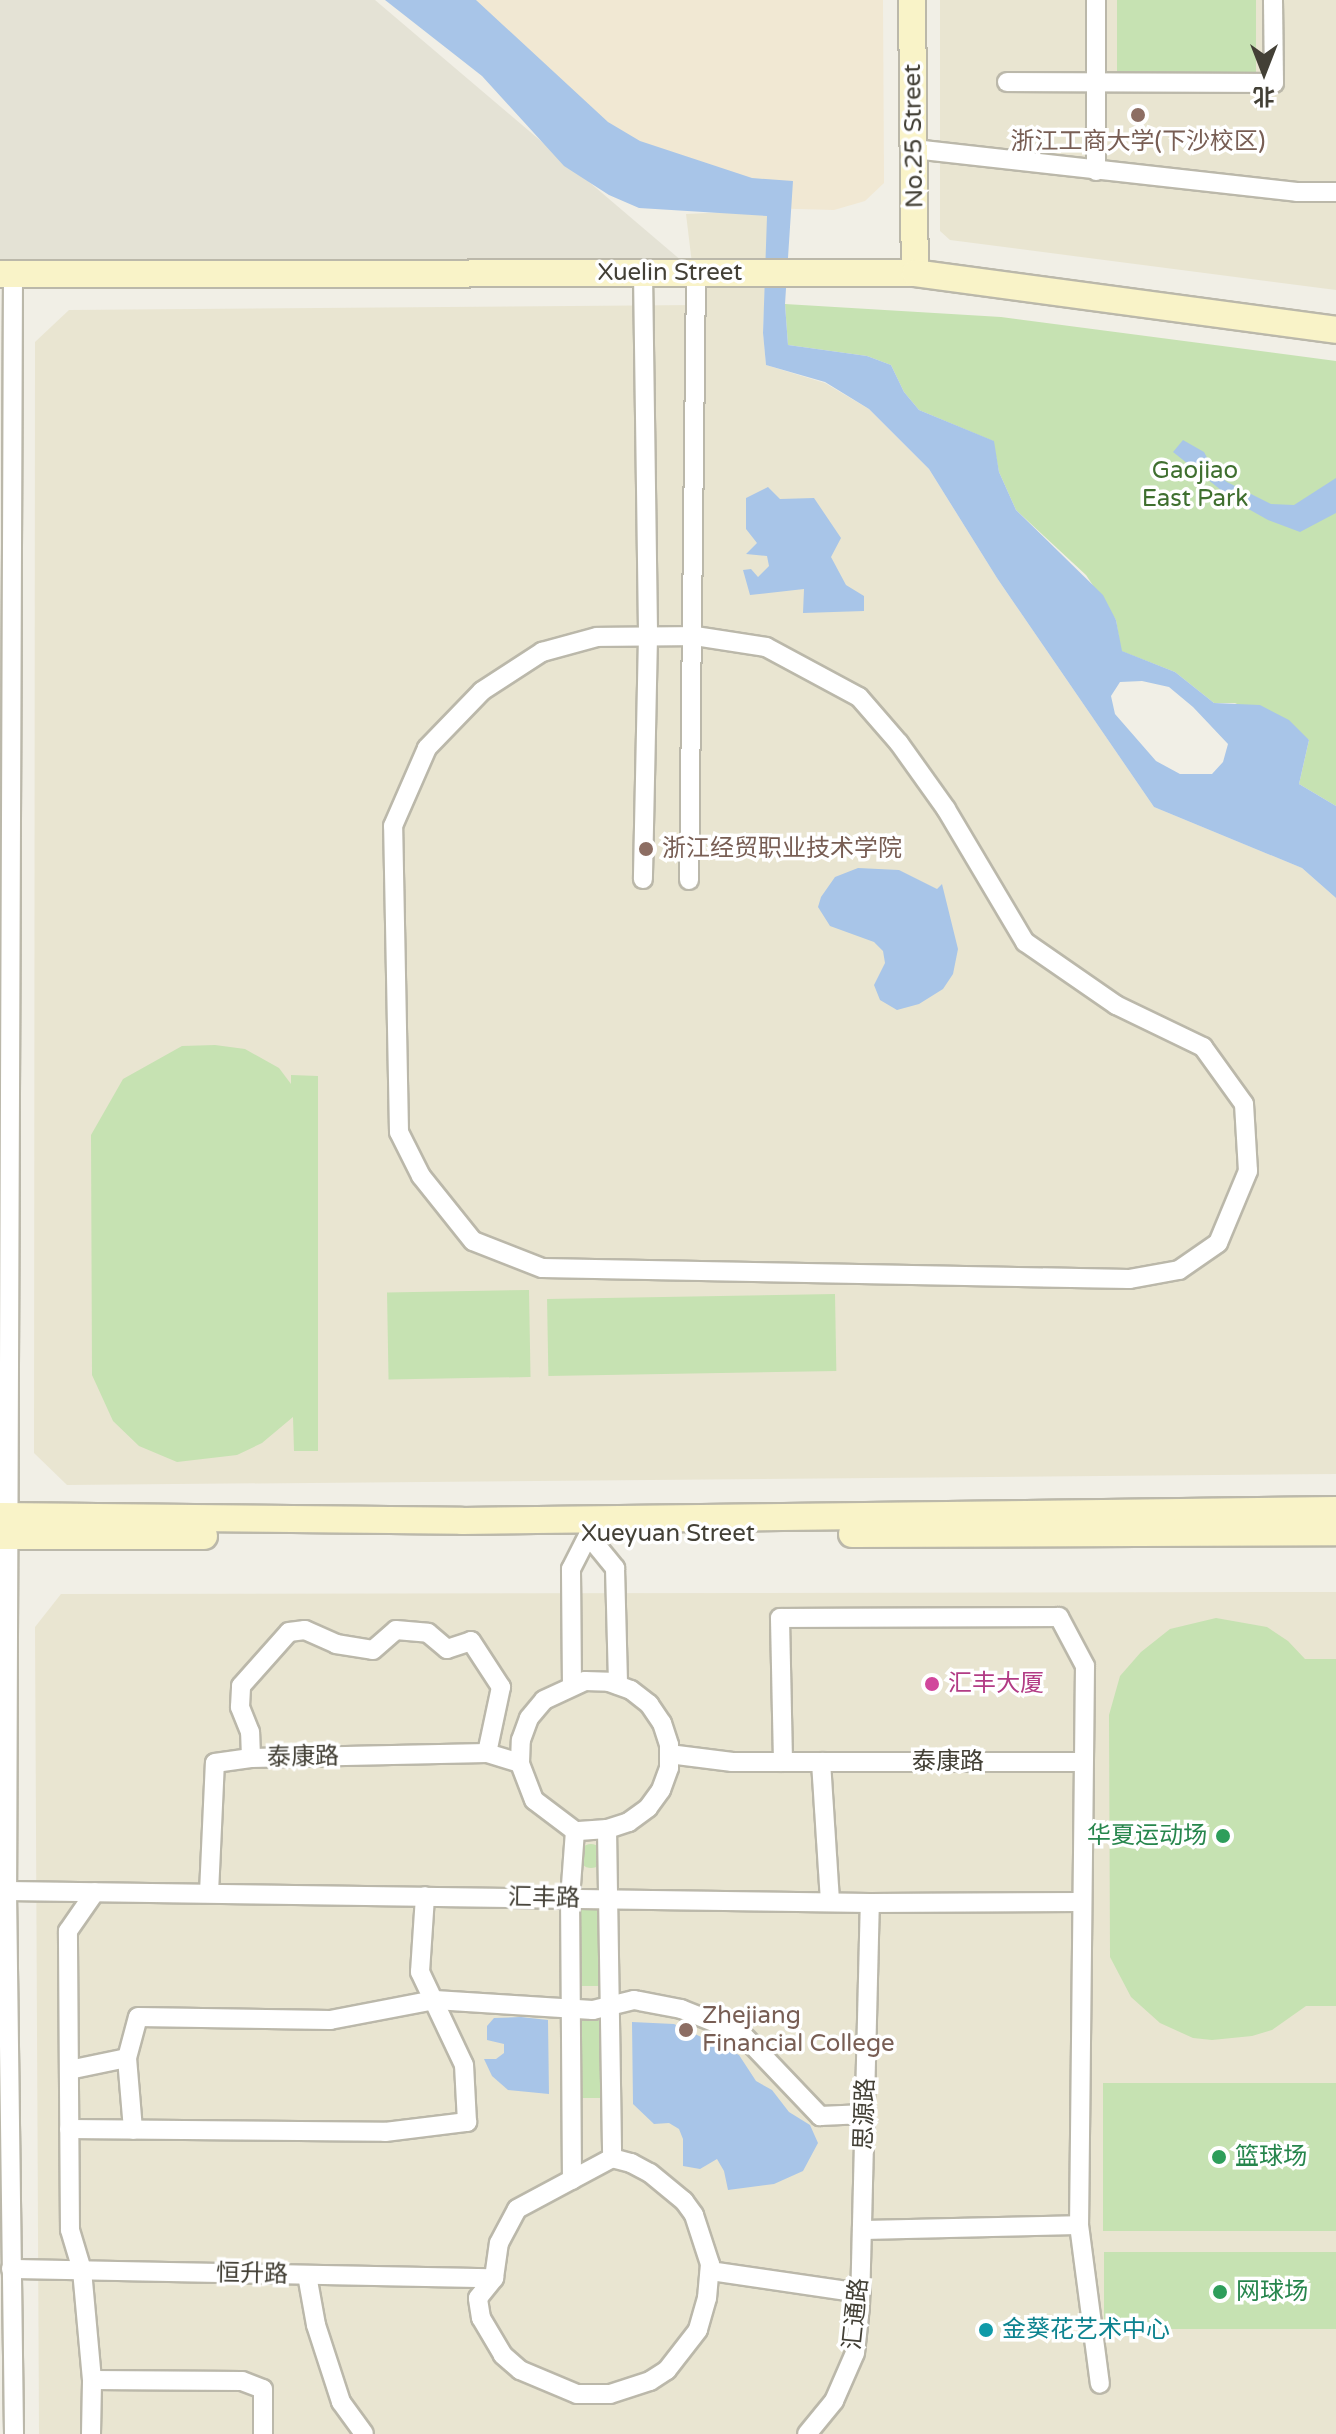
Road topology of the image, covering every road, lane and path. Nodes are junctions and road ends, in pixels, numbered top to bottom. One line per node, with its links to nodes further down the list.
1 (912, 0): 6 (main road, No.25 Street)
2 (1096, 0): 5 (street)
3 (1273, 0): 5 (street)
4 (1007, 82): 5 (street)
5 (1096, 83): 7 (street)
6 (914, 149): 7 (street); 11 (main road, No.25 Street)
7 (1096, 171): 8 (street)
8 (1336, 192)
9 (643, 273): 10 (main road, Xuelin Street); 12 (main road, Xuelin Street); 14 (street)
10 (696, 273): 11 (main road, Xuelin Street); 15 (street)
11 (915, 273): 13 (main road, Xuelin Street)
12 (6, 274): 19 (street)
13 (1336, 330)
14 (648, 636): 15 (street); 15 (street); 16 (street)
15 (695, 636): 17 (street)
16 (643, 879)
17 (689, 880)
18 (1336, 1510): 19 (main road)
19 (4, 1526): 21 (main road, Xueyuan Street); 33 (street)
20 (1336, 1532): 21 (main road, Xueyuan Street)
21 (588, 1535): 22 (street); 23 (street)
22 (618, 1685): 23 (street); 25 (street)
23 (572, 1686): 30 (street)
24 (487, 1753): 26 (street, 泰康路); 26 (street); 30 (street, 泰康路)
25 (669, 1754): 27 (street, 泰康路); 31 (street)
26 (251, 1758): 35 (street, 泰康路)
27 (783, 1762): 28 (street, 泰康路); 29 (street)
28 (821, 1762): 29 (street, 泰康路); 39 (street)
29 (1083, 1762): 40 (street)
30 (520, 1763): 32 (street)
31 (607, 1829): 32 (street); 38 (street)
32 (575, 1831): 37 (street)
33 (7, 1891): 34 (street, 汇丰路); 55 (street)
34 (95, 1892): 35 (street, 汇丰路); 43 (street)
35 (209, 1893): 36 (street, 汇丰路)
36 (425, 1896): 37 (street, 汇丰路); 46 (street)
37 (570, 1899): 38 (street, 汇丰路); 48 (street)
38 (609, 1899): 39 (street, 汇丰路); 47 (street)
39 (830, 1902): 41 (street, 汇丰路)
40 (1081, 1902): 41 (street, 汇丰路); 49 (street)
41 (870, 1903): 44 (street, 思源路)
42 (127, 2058): 43 (street); 44 (street); 46 (street)
43 (69, 2070): 45 (street)
44 (865, 2114): 50 (street, 思源路)
45 (69, 2129): 46 (street); 51 (street)
46 (133, 2130)
47 (612, 2158): 48 (street); 52 (street)
48 (572, 2180): 54 (street)
49 (1079, 2225): 50 (street); 58 (street)
50 (862, 2230): 56 (street, 汇通路)
51 (82, 2270): 53 (street, 恒升路); 55 (street, 恒升路); 57 (street)
52 (710, 2271): 54 (street); 56 (street)
53 (307, 2275): 54 (street, 恒升路); 62 (street)
54 (494, 2278)
55 (8, 2279): 59 (street)
56 (860, 2293): 63 (street, 汇通路)
57 (92, 2380): 60 (street); 61 (street)
58 (1100, 2384)
59 (14, 2434)
60 (91, 2434)
61 (263, 2434)
62 (364, 2434)
63 (807, 2434)

